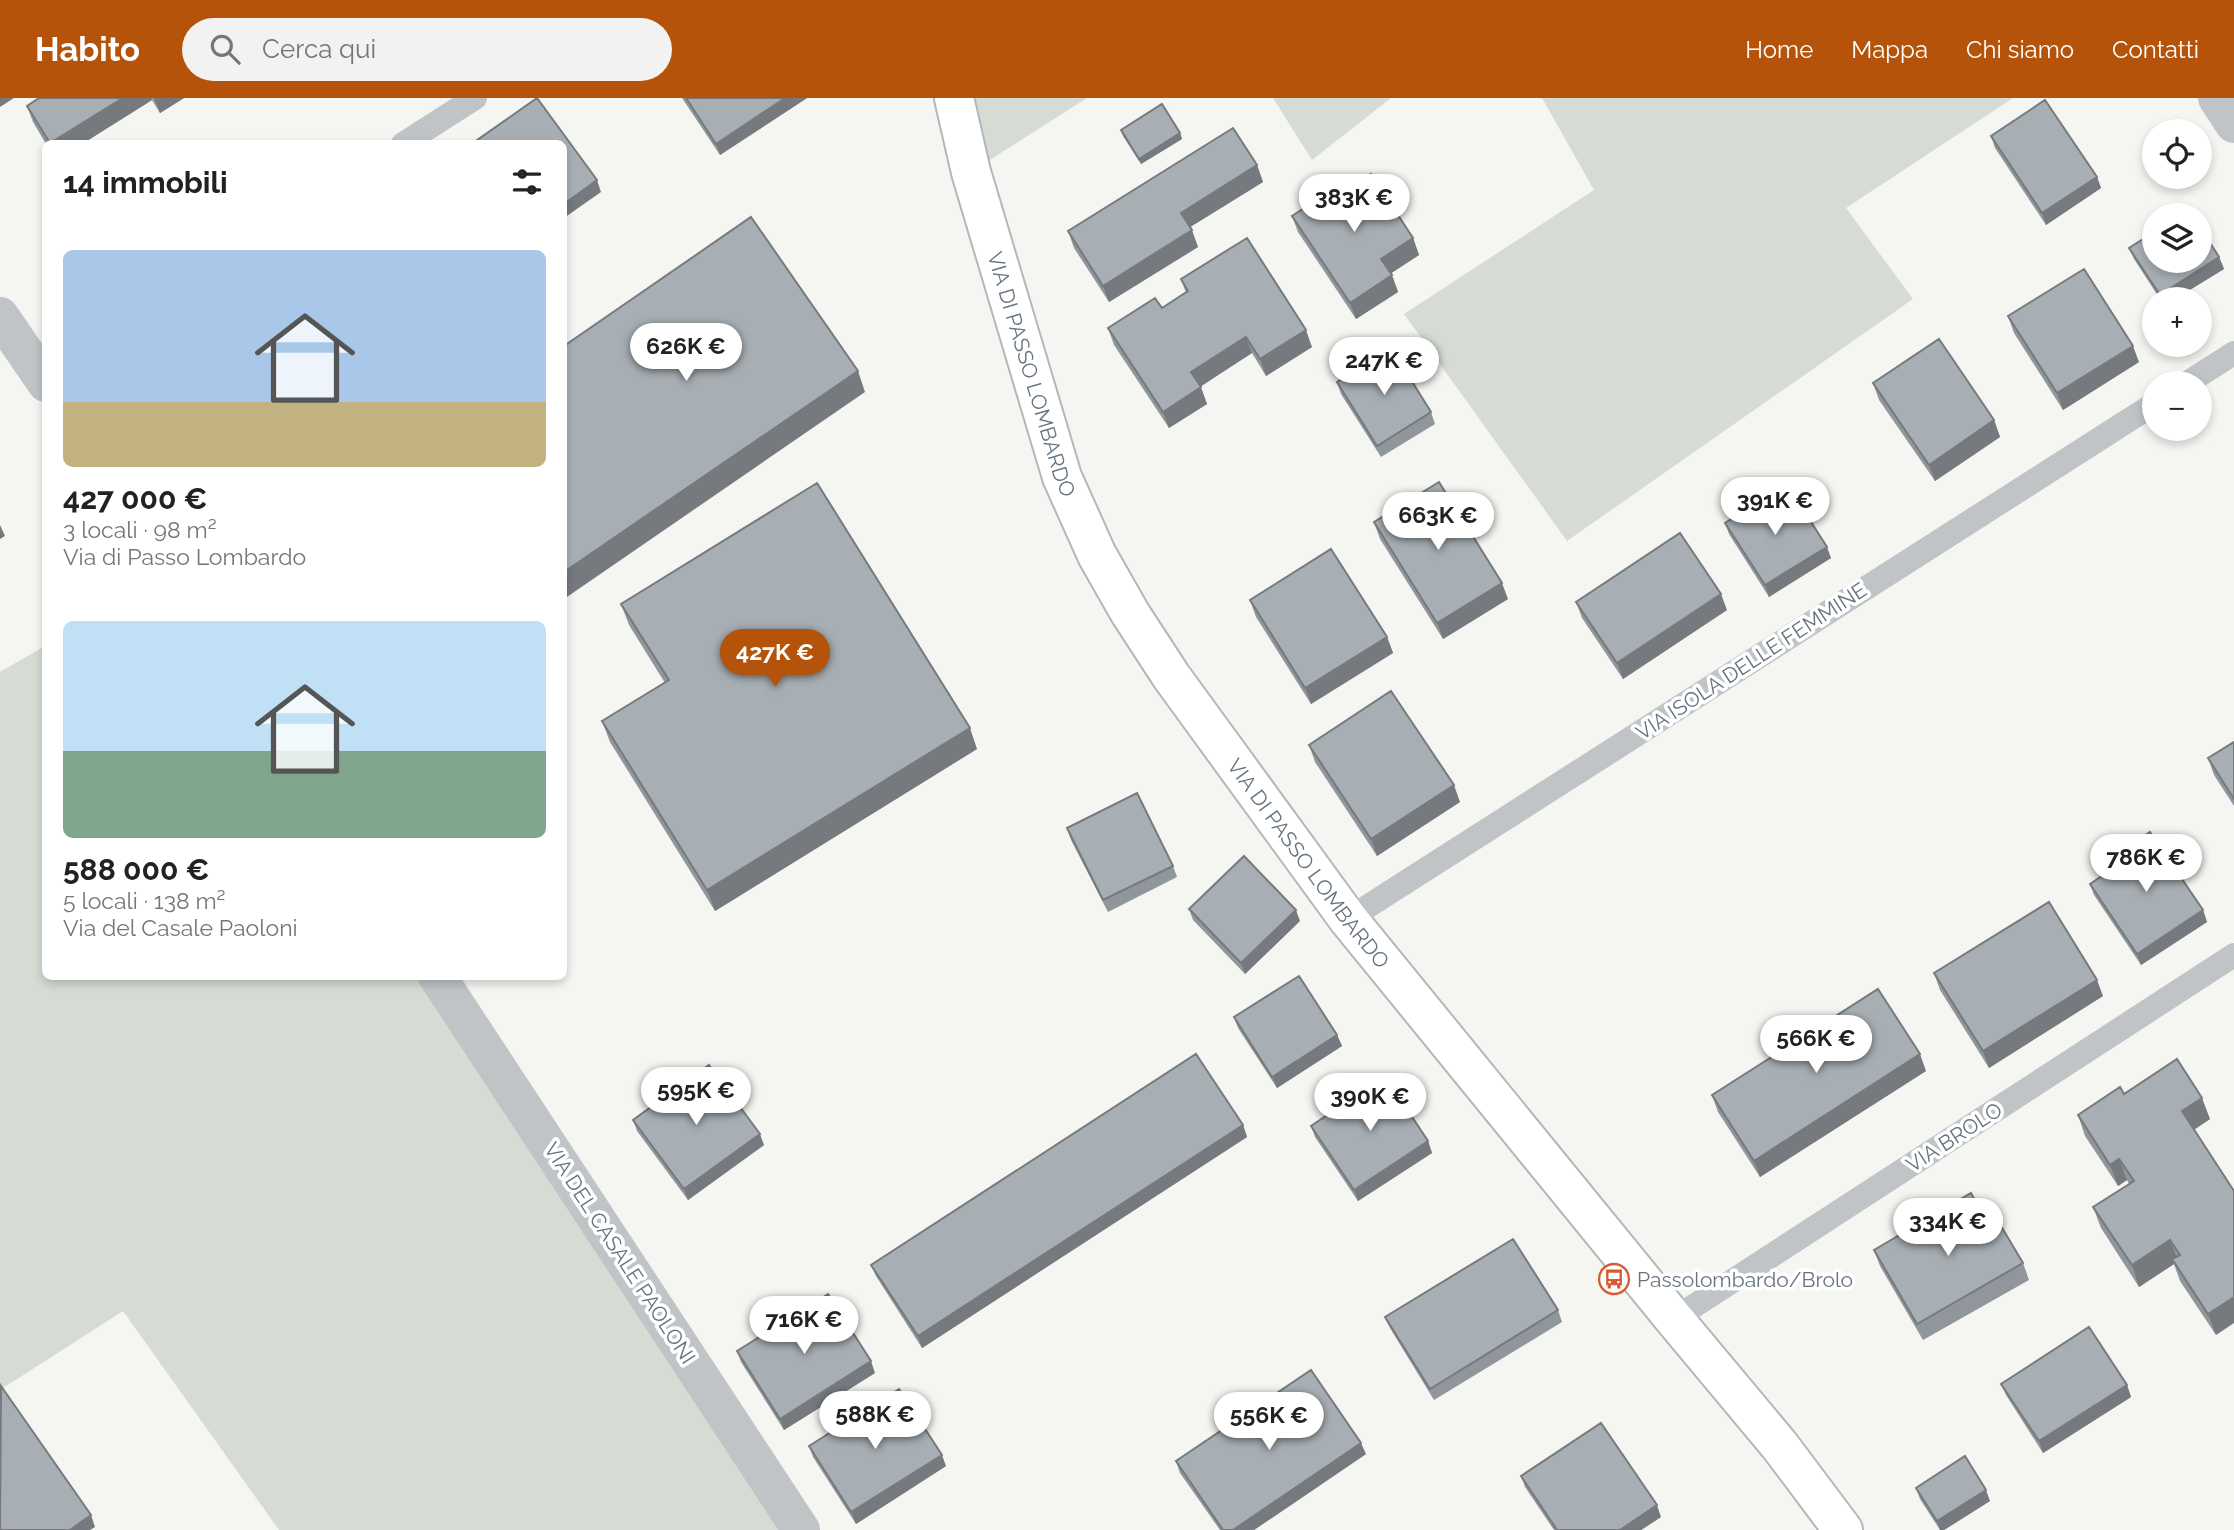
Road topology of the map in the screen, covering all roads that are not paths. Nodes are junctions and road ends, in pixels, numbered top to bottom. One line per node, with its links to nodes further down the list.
1 (475, 98): 5 (lane)
2 (954, 98): 11 (street, VIA DI PASSO LOMBARDO)
3 (2217, 98): 4 (street)
4 (2234, 124)
5 (410, 140)
6 (0, 316): 9 (street)
7 (2234, 353): 8 (lane)
8 (2206, 371)
9 (42, 374)
10 (2142, 412): 11 (lane, VIA ISOLA DELLE FEMMINE)
11 (1348, 919): 14 (street, VIA DI PASSO LOMBARDO)
12 (2234, 955): 14 (lane, VIA BROLO)
13 (441, 980): 15 (street, VIA DEL CASALE PAOLONI)
14 (1674, 1319): 16 (street, VIA DI PASSO LOMBARDO)
15 (801, 1530)
16 (1843, 1530)

